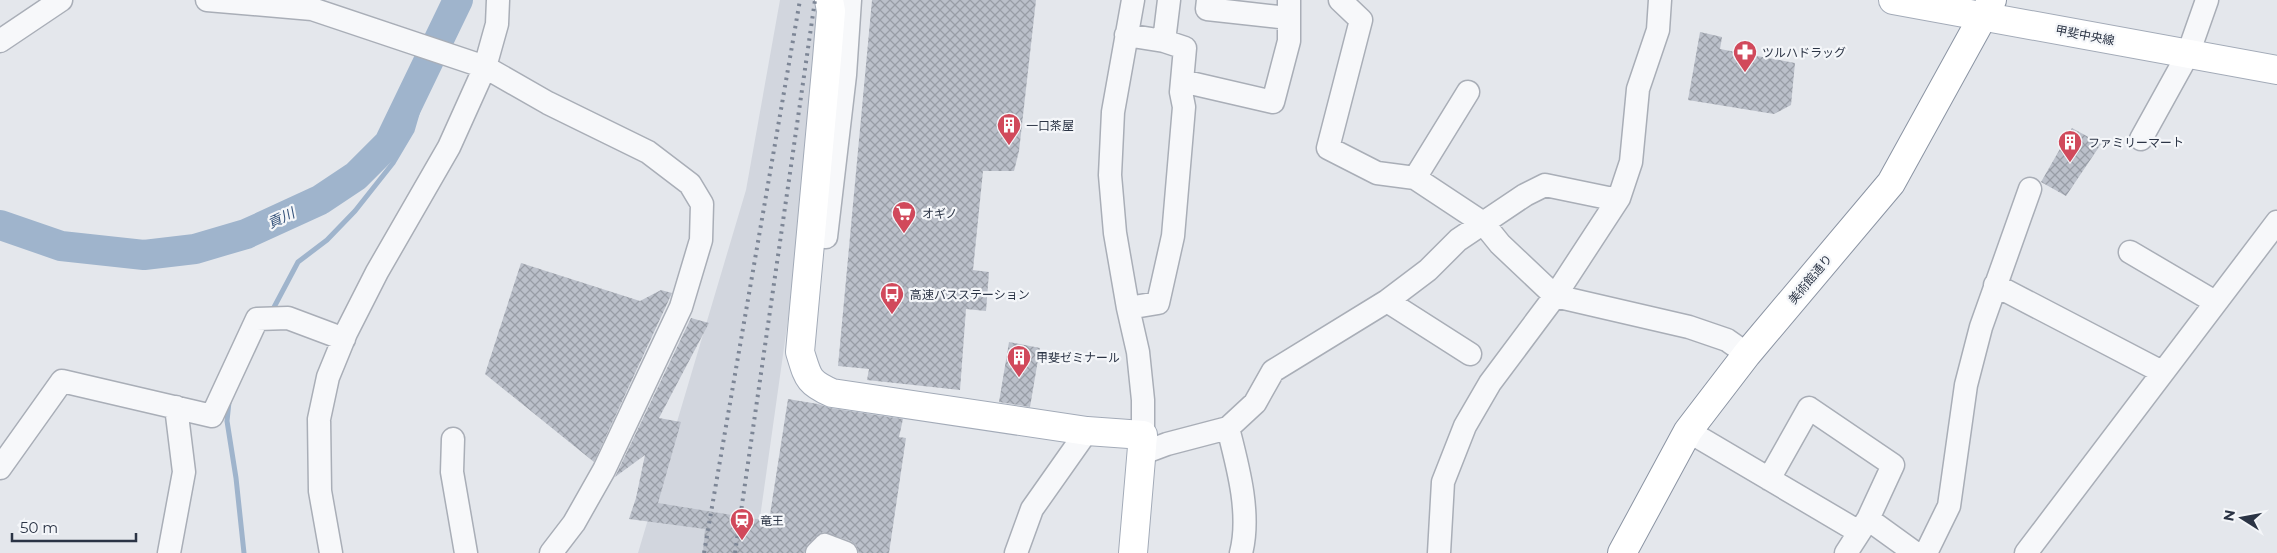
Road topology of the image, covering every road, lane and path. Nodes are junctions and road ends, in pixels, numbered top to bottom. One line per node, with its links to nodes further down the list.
1 (61, 0): 16 (street)
2 (207, 0): 19 (street)
3 (498, 0): 19 (street)
4 (829, 0): 29 (main road)
5 (850, 0): 29 (street)
6 (1133, 0): 15 (street)
7 (1169, 0): 17 (street)
8 (1208, 0): 14 (street)
9 (1340, 0): 24 (street)
10 (1660, 0): 26 (street)
11 (1893, 0): 13 (main road, 甲斐中央線)
12 (2207, 0): 18 (street)
13 (1987, 8): 18 (main road, 甲斐中央線); 38 (main road, 美術館通り)
14 (1289, 9): 21 (street)
15 (1126, 35): 17 (street); 35 (street)
16 (0, 41)
17 (1164, 41): 21 (street)
18 (2188, 54): 20 (main road, 甲斐中央線); 23 (street)
19 (485, 67): 36 (street); 53 (street)
20 (2277, 70)
21 (1182, 81): 35 (street)
22 (1468, 92): 24 (street)
23 (2141, 139)
24 (1414, 178): 28 (street)
25 (2030, 189): 31 (street)
26 (1619, 198): 28 (street); 32 (street)
27 (2277, 222): 34 (street)
28 (1482, 223): 32 (street); 33 (street)
29 (811, 236): 42 (main road)
30 (2130, 252): 34 (street)
31 (1995, 285): 39 (street); 63 (street)
32 (1555, 296): 38 (street); 59 (street)
33 (1387, 301): 37 (street); 41 (street)
34 (2215, 302): 39 (street)
35 (1128, 308): 45 (street)
36 (344, 339): 40 (street); 51 (street)
37 (1470, 354)
38 (1747, 354): 43 (main road, 美術館通り)
39 (2162, 372): 49 (street)
40 (176, 408): 46 (street); 50 (street)
41 (1228, 428): 45 (street); 58 (street)
42 (1087, 431): 45 (main road); 56 (street)
43 (1688, 431): 47 (street); 60 (main road, 美術館通り)
44 (453, 439): 52 (street)
45 (1143, 444): 57 (main road)
46 (0, 468)
47 (1769, 479): 48 (street); 48 (street)
48 (1863, 526): 61 (street); 62 (street)
49 (2029, 552)
50 (169, 553)
51 (331, 553)
52 (466, 553)
53 (551, 553)
54 (817, 553): 55 (street)
55 (846, 553)
56 (1016, 553)
57 (1133, 553)
58 (1241, 553)
59 (1438, 553)
60 (1622, 553)
61 (1846, 553)
62 (1915, 553)
63 (1926, 553)

